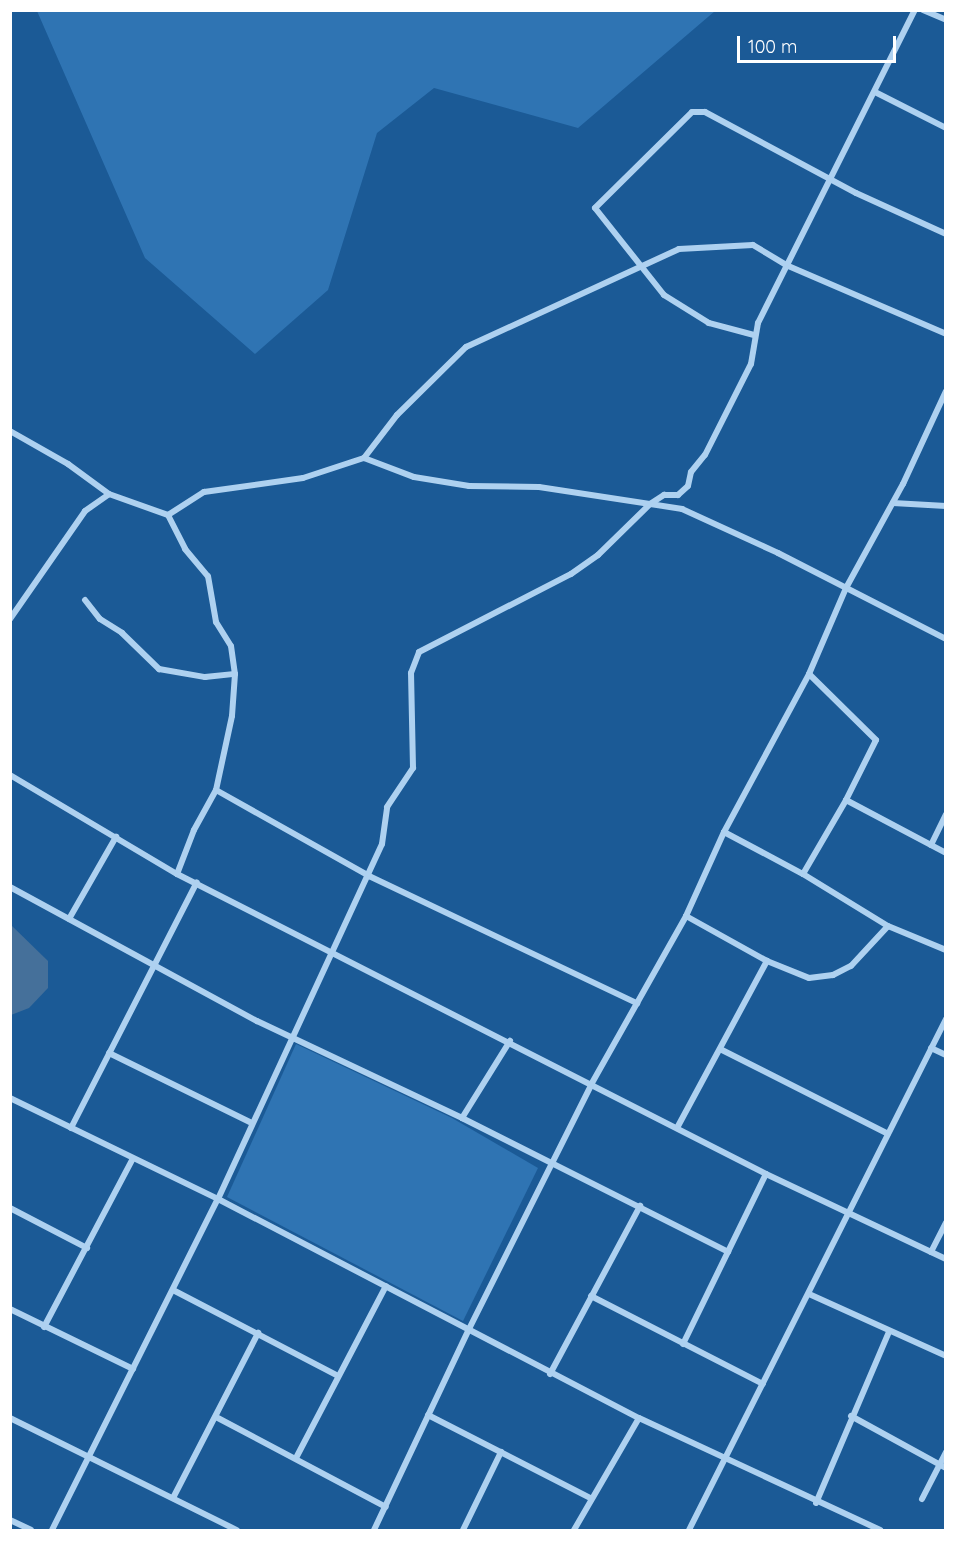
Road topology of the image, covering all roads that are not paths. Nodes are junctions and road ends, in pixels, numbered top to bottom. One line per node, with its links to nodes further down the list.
1 (915, 10): 4 (street)
2 (922, 10): 3 (street)
3 (945, 20)
4 (875, 92): 5 (street); 6 (street)
5 (945, 128)
6 (828, 178): 7 (street); 8 (street); 9 (street)
7 (945, 234)
8 (786, 265): 9 (street); 10 (street); 11 (street)
9 (642, 267): 11 (street); 14 (street)
10 (945, 334)
11 (754, 335): 17 (street)
12 (945, 391): 16 (street)
13 (10, 431): 15 (street)
14 (364, 458): 17 (street); 19 (street)
15 (109, 494): 19 (street); 22 (street)
16 (893, 503): 18 (street); 20 (street)
17 (650, 504): 20 (street); 36 (street)
18 (945, 506)
19 (168, 515): 24 (street)
20 (846, 588): 23 (street); 25 (street)
21 (85, 600): 24 (street)
22 (10, 619)
23 (945, 639)
24 (235, 674): 27 (street)
25 (809, 674): 28 (street); 30 (street)
26 (10, 775): 31 (street)
27 (216, 790): 34 (street); 36 (street)
28 (846, 800): 32 (street); 35 (street)
29 (945, 814): 32 (street)
30 (724, 832): 35 (street); 39 (street)
31 (117, 837): 34 (street); 40 (street)
32 (931, 845): 33 (street)
33 (945, 852)
34 (177, 874): 37 (street)
35 (803, 874): 41 (street)
36 (369, 876): 43 (street); 46 (street)
37 (197, 882): 43 (street); 45 (street)
38 (10, 887): 40 (street)
39 (686, 916): 44 (street); 46 (street)
40 (69, 919): 45 (street)
41 (888, 926): 42 (street); 44 (street)
42 (945, 950)
43 (331, 951): 48 (street); 49 (street)
44 (767, 961): 51 (street)
45 (152, 965): 48 (street); 52 (street)
46 (637, 1003): 54 (street)
47 (945, 1019): 50 (street)
48 (290, 1037): 56 (street); 57 (street)
49 (510, 1041): 54 (street); 56 (street)
50 (931, 1048): 53 (street); 60 (street)
51 (720, 1049): 59 (street); 60 (street)
52 (109, 1053): 57 (street); 58 (street)
53 (945, 1055)
54 (592, 1083): 59 (street); 62 (street)
55 (10, 1098): 58 (street)
56 (462, 1118): 62 (street)
57 (252, 1123): 64 (street)
58 (71, 1128): 61 (street)
59 (678, 1128): 63 (street)
60 (888, 1134): 67 (street)
61 (132, 1160): 64 (street); 69 (street)
62 (552, 1163): 65 (street); 79 (street)
63 (766, 1174): 67 (street); 70 (street)
64 (218, 1199): 73 (street); 74 (street)
65 (640, 1206): 70 (street); 76 (street)
66 (10, 1208): 69 (street)
67 (849, 1213): 71 (street); 75 (street)
68 (945, 1223): 71 (street)
69 (87, 1248): 78 (street)
70 (728, 1252): 82 (street)
71 (931, 1252): 72 (street)
72 (945, 1259)
73 (386, 1286): 79 (street); 86 (street)
74 (173, 1290): 81 (street); 84 (street)
75 (808, 1294): 80 (street); 87 (street)
76 (591, 1296): 82 (street); 85 (street)
77 (10, 1309): 78 (street)
78 (44, 1326): 84 (street)
79 (468, 1331): 85 (street); 88 (street)
80 (889, 1332): 83 (street); 89 (street)
81 (258, 1333): 86 (street); 90 (street)
82 (682, 1344): 87 (street)
83 (945, 1356)
84 (133, 1369): 95 (street)
85 (550, 1374): 92 (street)
86 (338, 1376): 96 (street)
87 (763, 1384): 97 (street)
88 (428, 1415): 93 (street); 103 (street)
89 (851, 1416): 98 (street); 102 (street)
90 (216, 1417): 96 (street); 99 (street)
91 (10, 1418): 95 (street)
92 (639, 1418): 97 (street); 100 (street)
93 (501, 1452): 100 (street); 109 (street)
94 (945, 1452): 98 (street)
95 (87, 1456): 99 (street); 106 (street)
96 (297, 1458): 103 (street)
97 (725, 1461): 102 (street); 111 (street)
98 (943, 1466): 101 (street)
99 (173, 1498): 107 (street)
100 (590, 1498): 110 (street)
101 (922, 1498)
102 (816, 1503): 112 (street)
103 (386, 1507): 108 (street)
104 (10, 1520): 105 (street)
105 (31, 1530)
106 (52, 1530)
107 (237, 1530)
108 (374, 1530)
109 (463, 1530)
110 (574, 1530)
111 (689, 1530)
112 (880, 1530)

